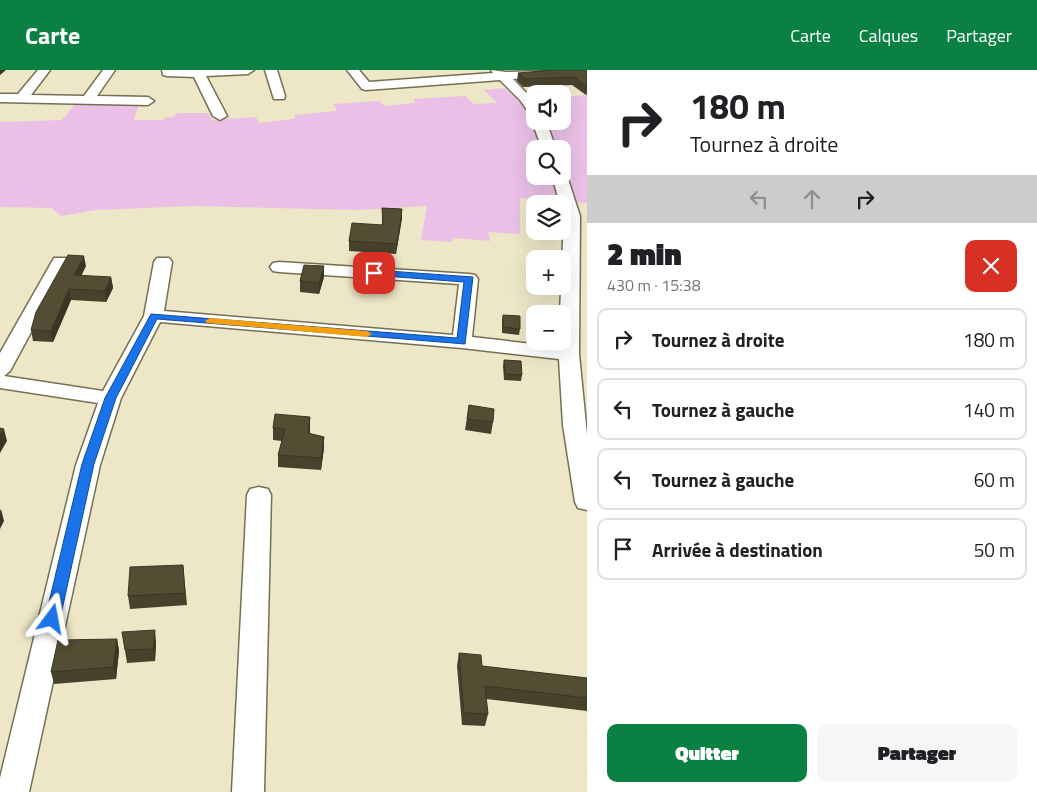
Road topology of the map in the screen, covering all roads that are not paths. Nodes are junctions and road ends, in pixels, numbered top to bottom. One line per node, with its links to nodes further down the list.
1 (44, 70): 13 (street)
2 (109, 70): 14 (street)
3 (168, 70): 8 (street)
4 (248, 70): 8 (street)
5 (271, 70): 11 (street)
6 (353, 70): 9 (street)
7 (574, 70): 9 (street)
8 (198, 73): 18 (street)
9 (501, 73): 15 (street)
10 (155, 90): 16 (street)
11 (279, 96)
12 (0, 98): 13 (street)
13 (21, 98): 14 (street)
14 (88, 100): 16 (street)
15 (526, 101)
16 (148, 102): 17 (street)
17 (140, 116)
18 (220, 116)
19 (562, 185): 20 (street)
20 (580, 245): 24 (street)
21 (60, 262): 28 (street)
22 (163, 262): 25 (street)
23 (279, 267): 26 (street)
24 (579, 302): 27 (street)
25 (154, 316): 26 (street); 30 (street)
26 (462, 342): 27 (street)
27 (569, 354): 32 (street)
28 (0, 371)
29 (0, 382): 30 (street)
30 (110, 398): 33 (street)
31 (259, 495): 34 (street)
32 (587, 502)
33 (13, 792)
34 (248, 792)

